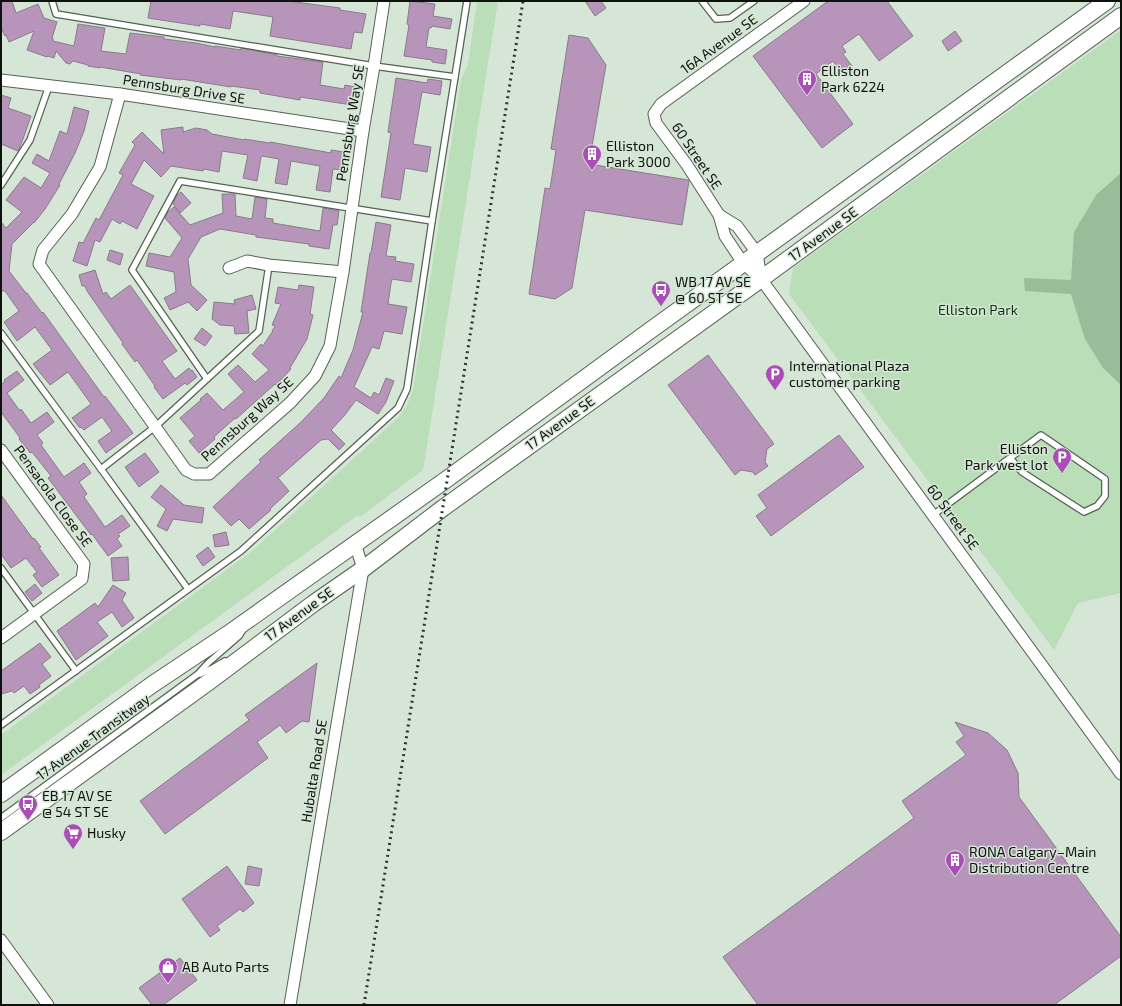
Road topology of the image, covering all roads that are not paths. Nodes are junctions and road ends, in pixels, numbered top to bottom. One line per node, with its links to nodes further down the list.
1 (52, 1): 10 (lane)
2 (384, 1): 10 (street, Pennsburg Way SE)
3 (467, 1): 11 (lane)
4 (702, 1): 5 (lane)
5 (754, 1)
6 (804, 1): 15 (street, 16A Avenue SE)
7 (1107, 1): 8 (main road, 17 Avenue SE)
8 (1092, 7): 21 (main road, 17 Avenue SE)
9 (1121, 16): 26 (main road, 17 Avenue SE)
10 (374, 66): 11 (lane); 16 (street, Pennsburg Way SE)
11 (455, 77): 20 (lane)
12 (1, 80): 13 (street, Pennsburg Drive SE)
13 (49, 86): 14 (street, Pennsburg Drive SE); 17 (lane)
14 (120, 94): 16 (street, Pennsburg Drive SE); 29 (street, Pennsburg Way SE)
15 (654, 114): 19 (street, 60 Street SE)
16 (363, 131): 18 (street, Pennsburg Way SE)
17 (1, 185)
18 (352, 208): 20 (lane); 25 (street, Pennsburg Way SE); 28 (lane)
19 (719, 215): 21 (street, 60 Street SE); 22 (street, 60 Street SE)
20 (432, 221): 37 (lane)
21 (757, 253): 22 (main road, 17 Avenue SE); 26 (street, 60 Street SE)
22 (744, 263): 26 (street, 60 Street SE); 34 (main road, 17 Avenue SE)
23 (269, 264): 24 (street); 25 (street); 28 (lane)
24 (229, 268)
25 (343, 272): 29 (street, Pennsburg Way SE)
26 (761, 279): 33 (street, 60 Street SE); 36 (main road, 17 Avenue SE)
27 (1, 333): 32 (lane)
28 (207, 379): 29 (lane)
29 (156, 426): 32 (lane)
30 (1, 450): 38 (street, Pensacola Close SE)
31 (1010, 458): 31 (lane); 33 (lane)
32 (101, 468): 37 (lane)
33 (933, 515): 45 (street, 60 Street SE)
34 (355, 543): 36 (street, Hubalta Road SE); 39 (main road, 17 Avenue SE)
35 (1, 568): 38 (lane)
36 (363, 569): 41 (main road, 17 Avenue SE); 51 (street, Hubalta Road SE)
37 (188, 589): 42 (lane)
38 (35, 614): 40 (street, Pensacola Close SE); 42 (lane)
39 (253, 617): 43 (lane, 17 Avenue Transitway); 46 (main road, 17 Avenue SE)
40 (1, 638)
41 (251, 650): 43 (lane, 17 Avenue Transitway); 48 (main road, 17 Avenue SE)
42 (76, 671): 44 (lane)
43 (198, 674): 47 (lane, 17 Avenue Transitway)
44 (1, 725)
45 (1121, 774)
46 (1, 794)
47 (1, 818)
48 (1, 832)
49 (1, 940): 50 (street)
50 (48, 1005)
51 (290, 1005)

